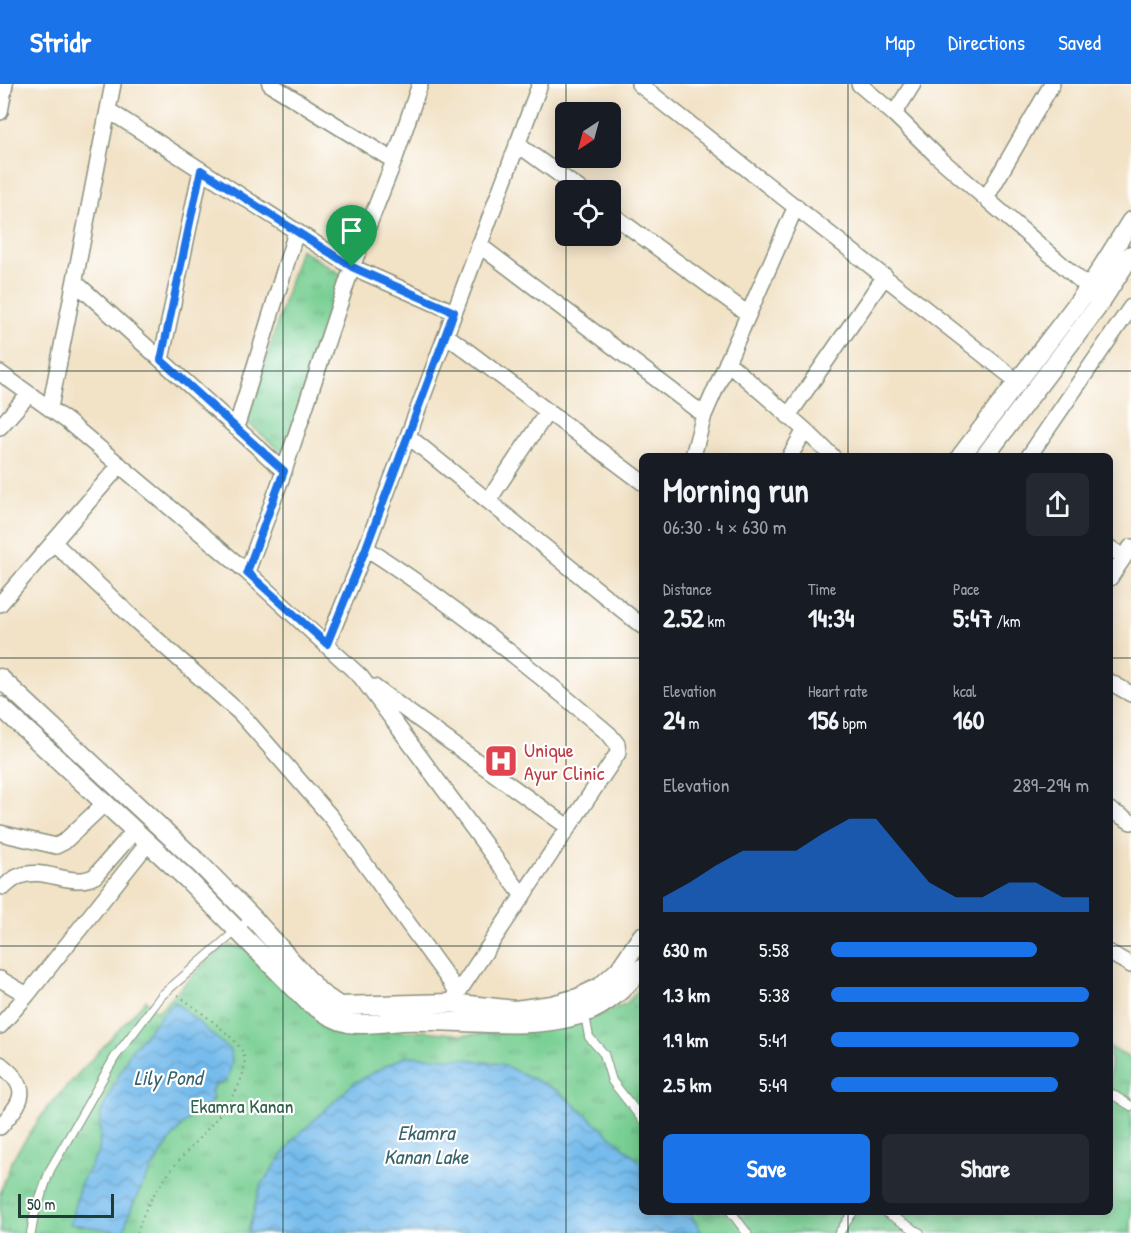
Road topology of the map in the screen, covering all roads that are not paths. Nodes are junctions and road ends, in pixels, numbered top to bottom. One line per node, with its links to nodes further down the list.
1 (5, 84): 11 (street)
2 (113, 84): 10 (street)
3 (270, 84): 14 (street)
4 (420, 84): 14 (street)
5 (540, 84): 13 (street)
6 (639, 84): 18 (street)
7 (859, 84): 12 (street)
8 (913, 84): 12 (street)
9 (1053, 84): 17 (street)
10 (108, 110): 15 (street); 26 (street)
11 (0, 112)
12 (894, 114): 17 (street)
13 (517, 144): 16 (street); 22 (street)
14 (394, 161): 24 (street)
15 (201, 170): 21 (street); 32 (street)
16 (566, 180)
17 (986, 198): 27 (street)
18 (796, 206): 25 (street); 30 (street)
19 (621, 221): 30 (street)
20 (1131, 221): 27 (street)
21 (296, 232): 24 (street); 44 (street)
22 (480, 245): 29 (street); 40 (street)
23 (1131, 255): 42 (street)
24 (352, 267): 29 (street); 54 (street)
25 (885, 276): 35 (street); 41 (street)
26 (75, 282): 32 (street); 37 (street)
27 (1089, 288): 35 (street)
28 (1131, 307): 52 (street)
29 (454, 312): 31 (street)
30 (748, 314): 33 (street)
31 (446, 335): 38 (street); 46 (street)
32 (161, 360): 44 (street)
33 (727, 362): 40 (street); 41 (street)
34 (0, 373): 36 (street)
35 (1017, 381): 39 (street)
36 (29, 394): 37 (street); 43 (street)
37 (50, 408): 53 (street)
38 (548, 411): 55 (street); 56 (street)
39 (995, 411): 42 (street); 50 (street)
40 (704, 415): 47 (street)
41 (788, 416): 45 (street)
42 (1009, 423): 51 (street)
43 (0, 427)
44 (236, 428): 54 (street)
45 (805, 430): 48 (street); 49 (street)
46 (408, 436): 56 (street); 58 (street)
47 (694, 453)
48 (792, 453)
49 (829, 453)
50 (963, 453)
51 (987, 453)
52 (1031, 453)
53 (120, 465): 57 (street); 61 (street)
54 (284, 471): 61 (street)
55 (639, 480)
56 (488, 501): 64 (street)
57 (53, 542): 63 (street); 88 (street)
58 (366, 548): 65 (street); 74 (street)
59 (1113, 549): 60 (street)
60 (1128, 552): 62 (street)
61 (247, 572): 65 (street)
62 (1113, 574)
63 (0, 604)
64 (639, 624)
65 (327, 644): 66 (street)
66 (361, 677): 74 (street); 79 (street)
67 (0, 678): 80 (street)
68 (1113, 684): 69 (street)
69 (1131, 694)
70 (0, 706): 71 (street)
71 (105, 803): 75 (street); 76 (street)
72 (1113, 812): 73 (street)
73 (1131, 822)
74 (568, 827): 79 (street)
75 (135, 830): 77 (street); 78 (street)
76 (0, 833)
77 (148, 843): 81 (street); 87 (street)
78 (4, 887)
79 (523, 896): 88 (street)
80 (252, 917): 81 (lane); 88 (street)
81 (237, 930): 89 (street); 99 (lane)
82 (639, 940): 88 (street)
83 (1113, 955): 84 (street)
84 (1131, 965)
85 (639, 971): 89 (street)
86 (0, 978): 87 (street)
87 (27, 995): 90 (street)
88 (454, 997)
89 (584, 1013): 94 (lane)
90 (0, 1026)
91 (0, 1064): 95 (street)
92 (1113, 1095): 93 (lane)
93 (1131, 1106)
94 (639, 1115)
95 (0, 1127)
96 (733, 1215): 100 (lane)
97 (851, 1215): 101 (lane)
98 (890, 1215): 102 (lane)
99 (31, 1233)
100 (747, 1233)
101 (839, 1233)
102 (920, 1233)

